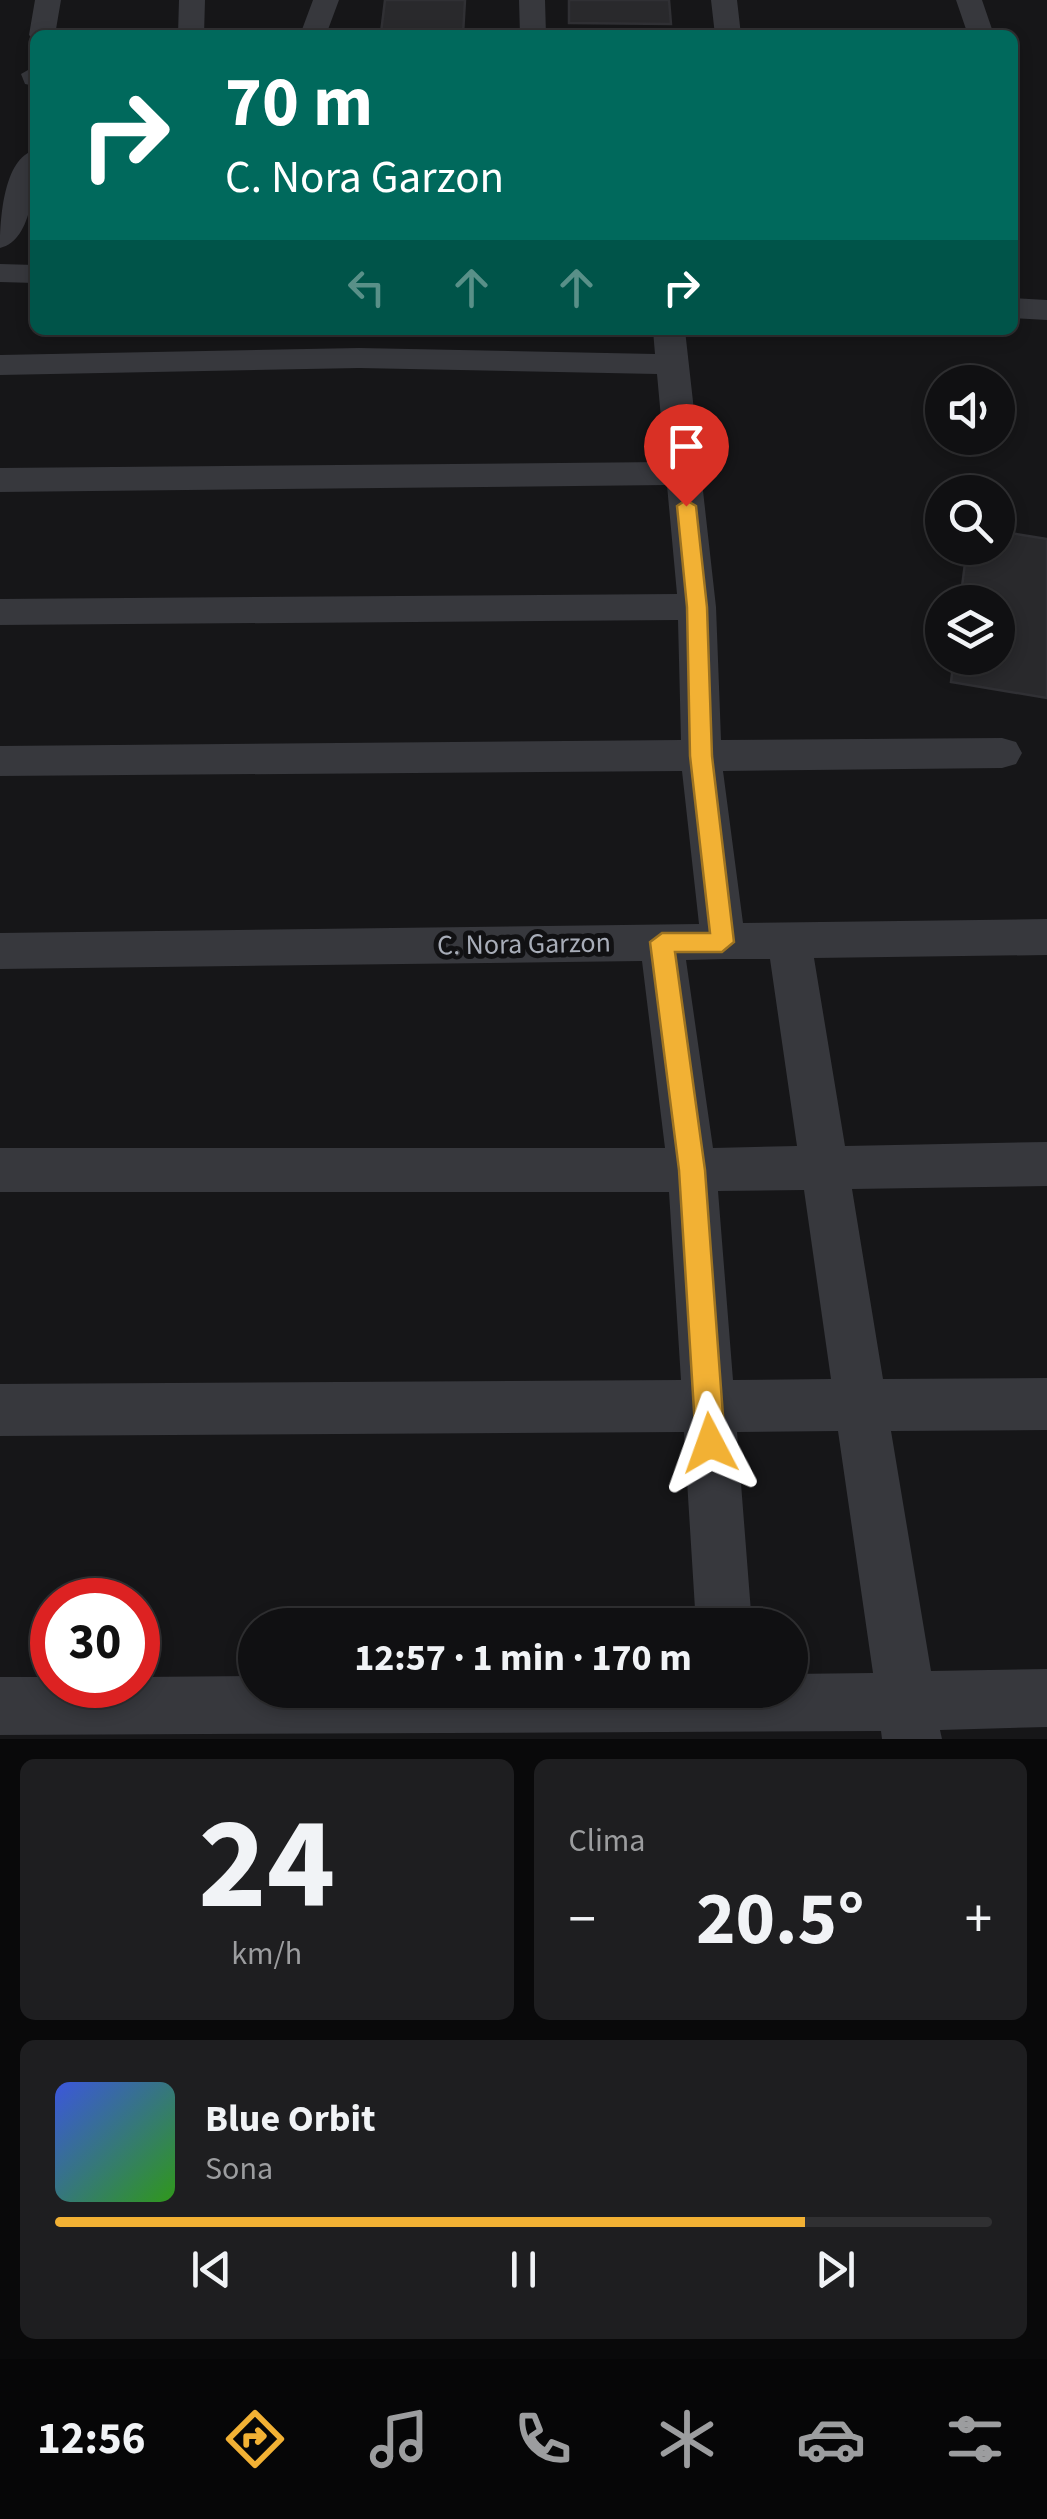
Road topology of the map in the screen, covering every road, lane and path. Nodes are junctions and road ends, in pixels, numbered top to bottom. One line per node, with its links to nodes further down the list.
1 (48, 0): 7 (street)
2 (192, 0): 8 (street)
3 (326, 0): 9 (street)
4 (532, 0): 10 (street)
5 (724, 0): 11 (street)
6 (969, 0): 12 (street)
7 (43, 30)
8 (192, 30)
9 (315, 30)
10 (533, 30)
11 (727, 30)
12 (979, 30)
13 (30, 170): 14 (street)
14 (0, 239)
15 (0, 273): 16 (street)
16 (30, 274)
17 (1018, 308): 18 (street)
18 (1047, 310)
19 (670, 347): 20 (street); 21 (street)
20 (0, 365)
21 (683, 473): 22 (street); 23 (street)
22 (0, 480)
23 (697, 607): 24 (street); 26 (street)
24 (0, 612)
25 (1002, 753): 26 (street)
26 (701, 756): 27 (street); 30 (street)
27 (0, 761)
28 (1047, 938): 31 (street, C. Nora Garzon)
29 (662, 942): 30 (street, C. Nora Garzon); 32 (street, C. Nora Garzon); 36 (street)
30 (722, 942): 31 (street, C. Nora Garzon)
31 (790, 943): 34 (street)
32 (0, 950)
33 (1047, 1164): 34 (street)
34 (827, 1168): 36 (street); 39 (street)
35 (0, 1170): 36 (street)
36 (692, 1170): 38 (street)
37 (1047, 1404): 39 (street)
38 (708, 1406): 39 (street); 40 (street); 41 (street)
39 (861, 1406): 45 (street)
40 (0, 1410)
41 (723, 1608)
42 (1047, 1698): 45 (street)
43 (0, 1706): 44 (street)
44 (730, 1711): 45 (street)
45 (909, 1721)

